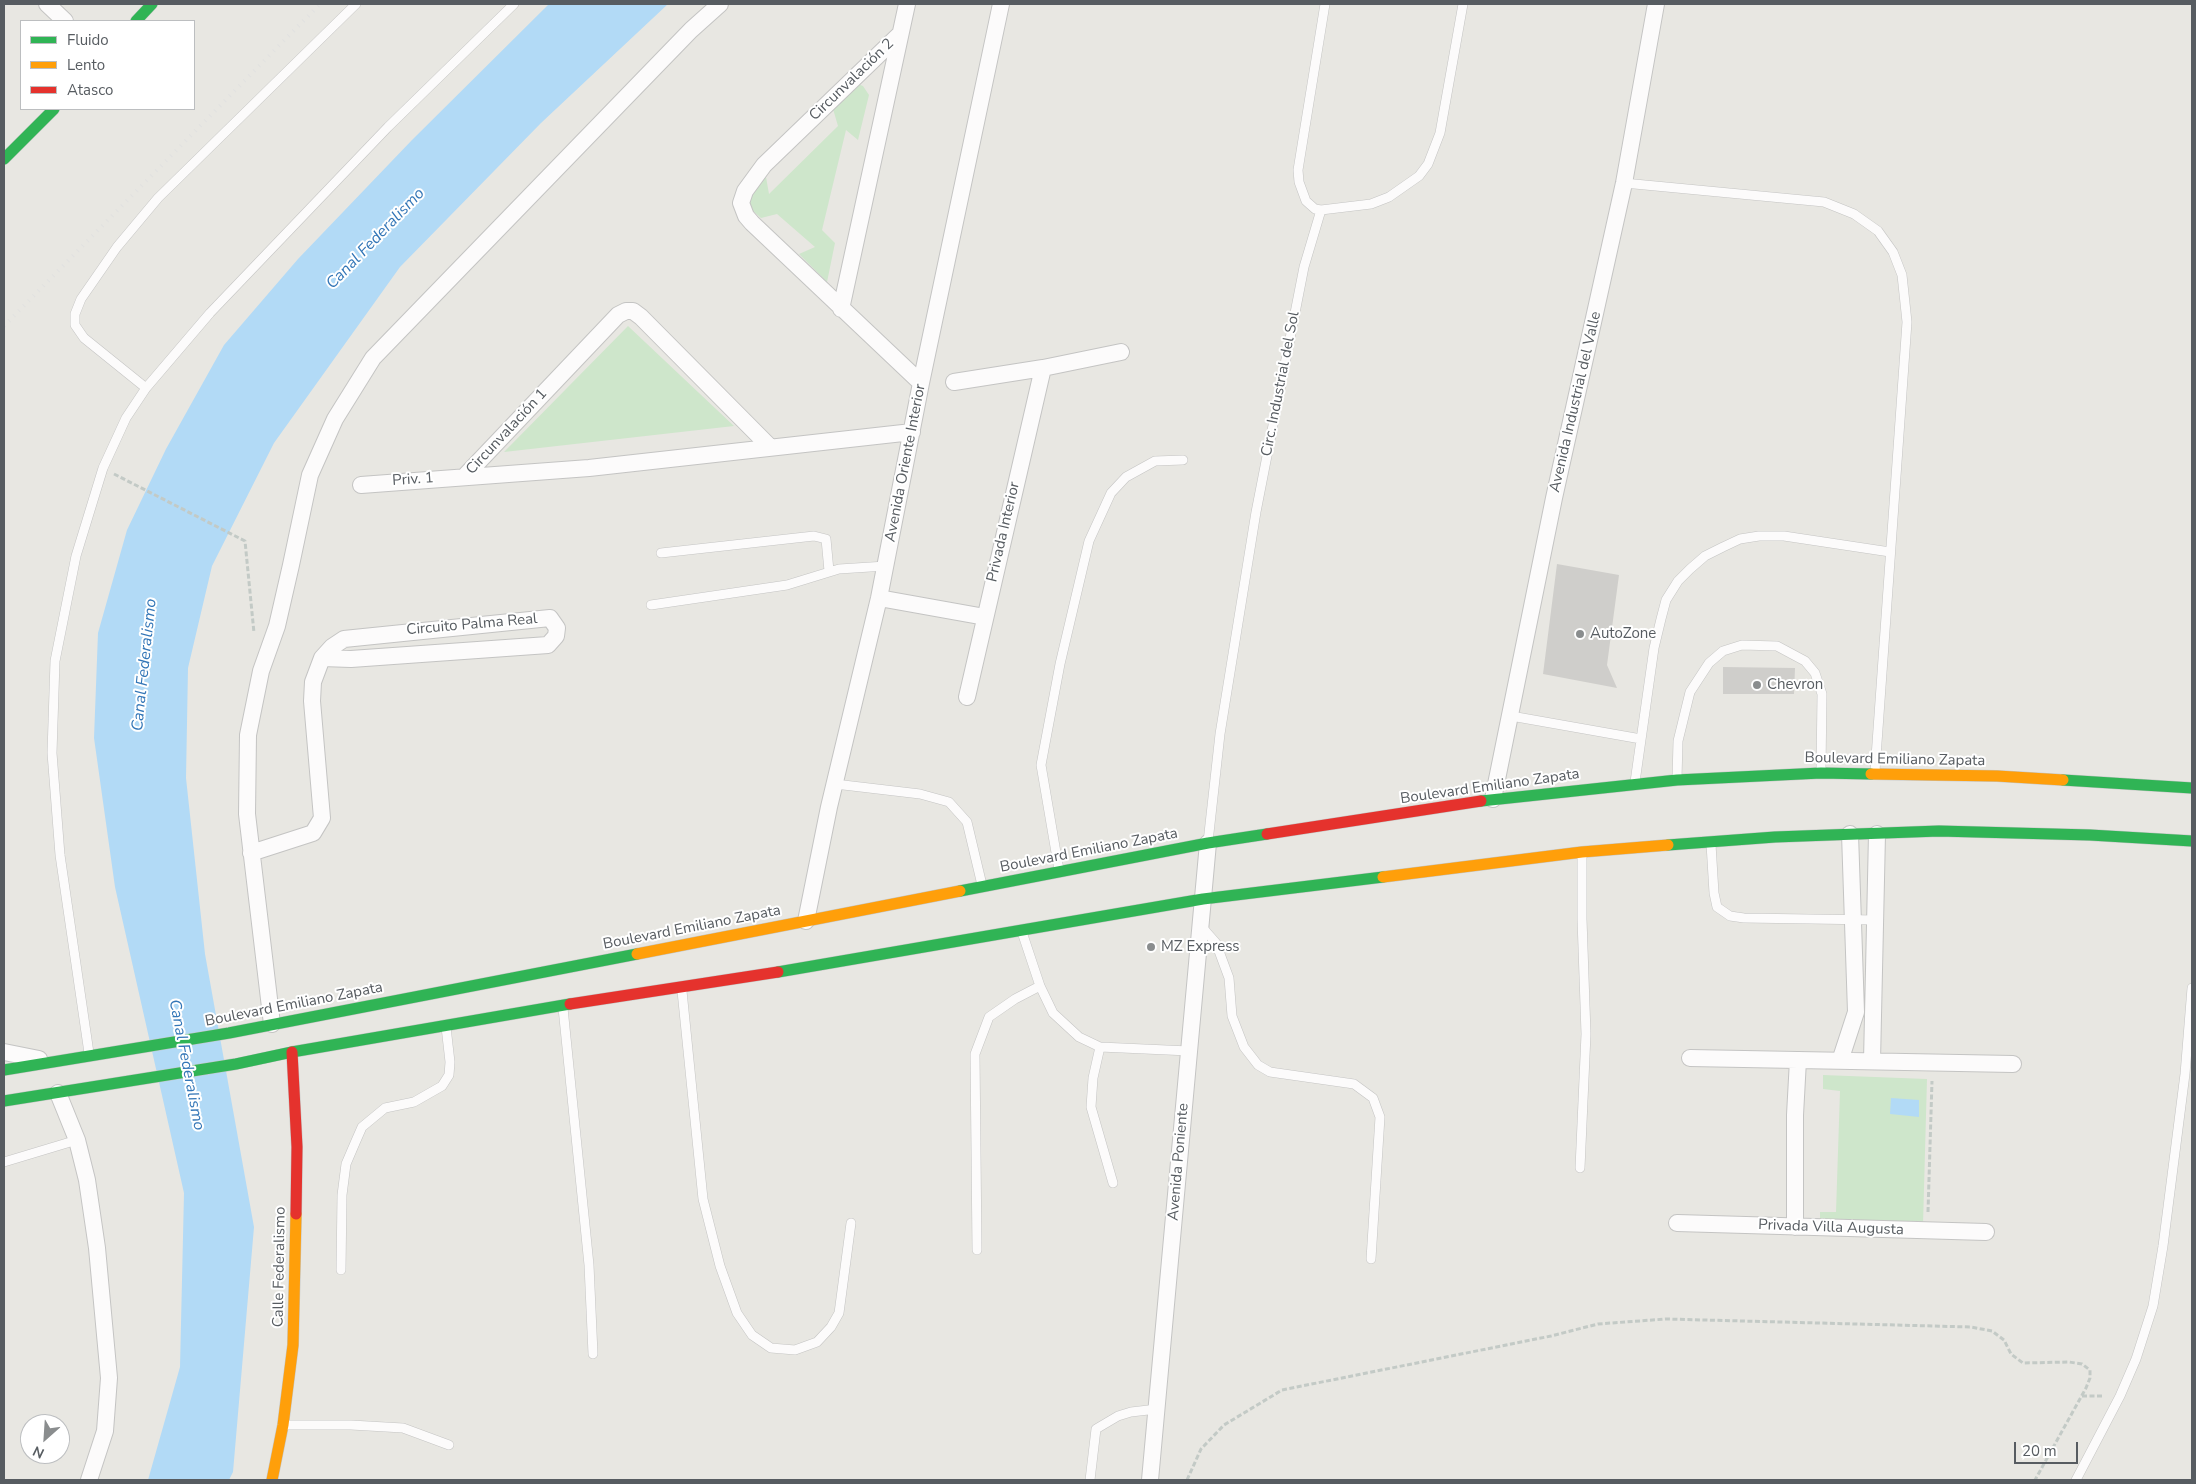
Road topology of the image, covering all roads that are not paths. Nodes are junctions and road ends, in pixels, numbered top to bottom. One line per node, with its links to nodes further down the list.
1 (47, 4): 11 (street)
2 (152, 4): 12 (main road)
3 (356, 4): 23 (lane)
4 (514, 4): 23 (lane)
5 (720, 4): 55 (street)
6 (907, 4): 13 (street)
7 (1002, 4): 22 (street, Avenida Oriente Interior)
8 (1325, 4): 17 (lane)
9 (1463, 4): 17 (lane)
10 (1656, 4): 16 (street, Avenida Industrial del Valle)
11 (64, 20)
12 (137, 20)
13 (899, 35): 18 (street, Circunvalación 2); 18 (street, Circunvalación 2)
14 (53, 110): 15 (main road)
15 (4, 159)
16 (1624, 183): 29 (lane); 40 (street, Avenida Industrial del Valle)
17 (1321, 210): 53 (lane, Circ. Industrial del Sol)
18 (841, 309): 22 (street, Circunvalación 2)
19 (1121, 352): 20 (street)
20 (1043, 368): 21 (street); 35 (street, Privada Interior)
21 (954, 382)
22 (921, 383): 24 (street, Avenida Oriente Interior)
23 (146, 388): 74 (lane)
24 (912, 432): 25 (street, Circunvalación 1); 31 (street, Avenida Oriente Interior)
25 (769, 446): 27 (street, Circunvalación 1); 27 (street, Circunvalación 1)
26 (1183, 460): 56 (lane)
27 (464, 477): 28 (street, Priv. 1)
28 (361, 485)
29 (1890, 552): 41 (lane); 43 (lane)
30 (661, 553): 32 (lane)
31 (886, 566): 32 (lane); 33 (street, Avenida Oriente Interior)
32 (829, 571): 34 (lane)
33 (880, 598): 35 (street); 46 (street, Avenida Oriente Interior)
34 (652, 605)
35 (985, 617): 39 (street, Privada Interior)
36 (443, 627): 37 (street); 37 (street, Circuito Palma Real); 38 (street, Circuito Palma Real)
37 (448, 652): 38 (street, Circuito Palma Real)
38 (322, 658): 55 (street, Circuito Palma Real)
39 (967, 697)
40 (1511, 716): 41 (lane); 48 (street, Avenida Industrial del Valle)
41 (1641, 739): 45 (lane)
42 (1821, 773): 43 (main road, Boulevard Emiliano Zapata); 44 (main road, Boulevard Emiliano Zapata); 44 (lane)
43 (1874, 774): 47 (main road, Boulevard Emiliano Zapata)
44 (1677, 780): 45 (main road, Boulevard Emiliano Zapata)
45 (1635, 783): 48 (main road, Boulevard Emiliano Zapata)
46 (835, 784): 57 (lane); 61 (street, Avenida Oriente Interior)
47 (2192, 788)
48 (1493, 799): 53 (main road, Boulevard Emiliano Zapata)
49 (1850, 834): 50 (main road); 51 (main road); 59 (street)
50 (1877, 834): 52 (main road); 60 (street)
51 (1711, 841): 54 (main road); 59 (lane)
52 (2192, 841)
53 (1208, 843): 56 (main road, Boulevard Emiliano Zapata); 58 (street, Avenida Poniente)
54 (1582, 852): 58 (main road); 86 (lane)
55 (252, 853): 68 (street)
56 (1059, 873): 57 (main road, Boulevard Emiliano Zapata)
57 (982, 888): 61 (main road, Boulevard Emiliano Zapata)
58 (1203, 899): 62 (street, Avenida Poniente); 63 (main road)
59 (1853, 920): 60 (lane); 78 (street)
60 (1876, 920): 79 (street)
61 (806, 921): 68 (main road, Boulevard Emiliano Zapata)
62 (1200, 925): 71 (street, Avenida Poniente); 93 (lane)
63 (1021, 930): 64 (lane); 65 (main road)
64 (1040, 986): 70 (lane); 92 (lane)
65 (682, 988): 67 (main road); 88 (lane)
66 (2192, 988): 103 (lane)
67 (563, 1006): 69 (main road); 95 (lane)
68 (272, 1024): 74 (main road, Boulevard Emiliano Zapata)
69 (446, 1026): 73 (main road); 94 (lane)
70 (1100, 1046): 71 (lane); 87 (lane)
71 (1189, 1051): 96 (street, Avenida Poniente)
72 (4, 1052): 77 (street)
73 (292, 1052): 82 (main road); 97 (main road, Calle Federalismo)
74 (90, 1056): 77 (main road, Boulevard Emiliano Zapata)
75 (1690, 1058): 76 (street)
76 (1798, 1060): 78 (street); 90 (street)
77 (51, 1061): 81 (main road, Boulevard Emiliano Zapata)
78 (1840, 1061): 79 (street)
79 (1872, 1061): 80 (street)
80 (2013, 1064)
81 (4, 1070)
82 (58, 1093): 83 (main road); 84 (street)
83 (5, 1101)
84 (77, 1140): 85 (lane); 99 (street)
85 (4, 1162)
86 (1580, 1168)
87 (1113, 1184)
88 (851, 1223)
89 (1676, 1223): 90 (street, Privada Villa Augusta)
90 (1796, 1227): 91 (street, Privada Villa Augusta)
91 (1986, 1232)
92 (977, 1250)
93 (1371, 1259)
94 (341, 1270)
95 (593, 1354)
96 (1157, 1409): 101 (lane); 102 (street, Avenida Poniente)
97 (283, 1425): 98 (lane); 100 (main road, Calle Federalismo)
98 (450, 1445)
99 (89, 1480)
100 (272, 1480)
101 (1090, 1480)
102 (1150, 1480)
103 (2076, 1480)

